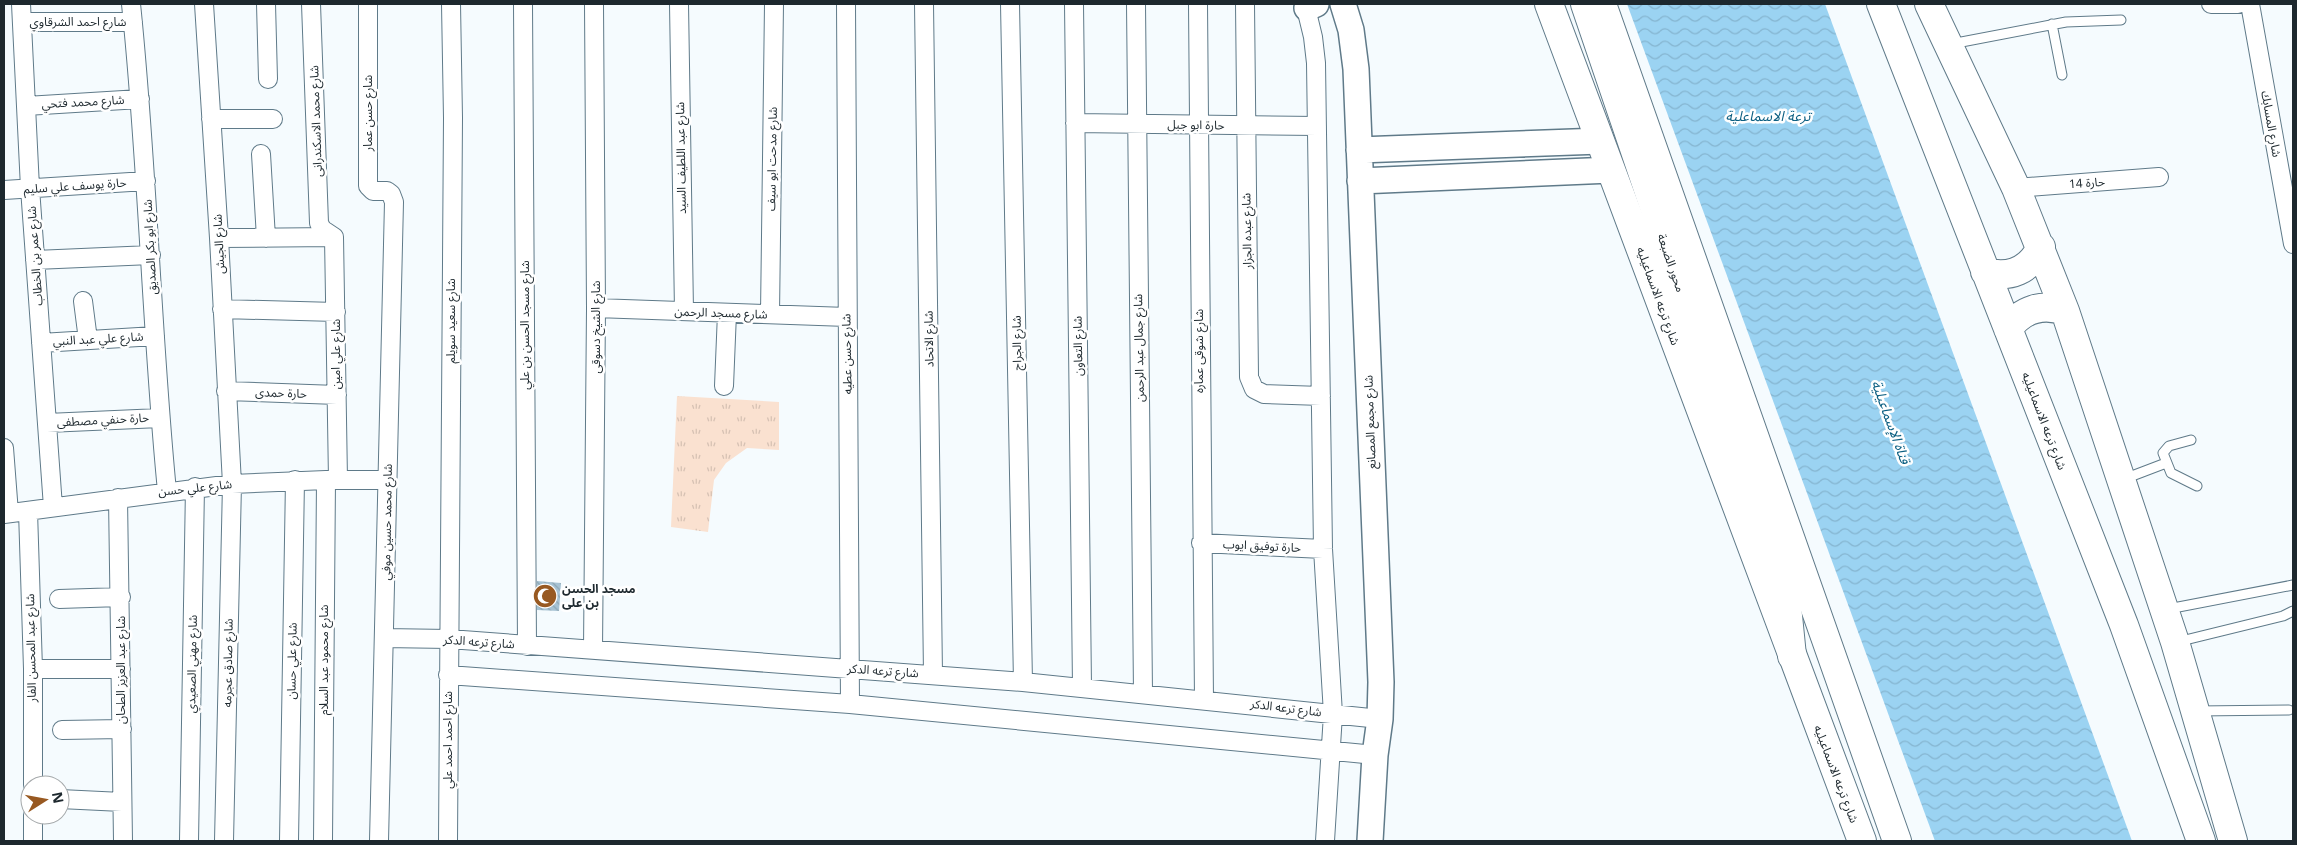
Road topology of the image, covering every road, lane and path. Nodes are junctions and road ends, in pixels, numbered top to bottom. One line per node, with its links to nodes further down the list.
1 (22, 4): 30 (street, شارع عمر بن الخطاب)
2 (131, 4): 31 (street, شارع ابو بكر الصديق)
3 (204, 4): 38 (street, شارع الجيش)
4 (266, 4): 35 (street)
5 (311, 4): 56 (street, شارع محمد الاسكندرانى)
6 (368, 4): 55 (street, شارع حسن عمار)
7 (451, 4): 106 (street, شارع سعيد سويلم)
8 (523, 4): 108 (street, شارع مسجد الحسن بن علي)
9 (594, 4): 65 (street, شارع الشيخ دسوقى)
10 (679, 4): 67 (street, شارع عبد اللطيف السيد)
11 (774, 4): 71 (street, شارع مدحت ابو سيف)
12 (846, 4): 72 (street, شارع حسن عطيه)
13 (924, 4): 114 (street, شارع الاتحاد)
14 (1010, 4): 116 (street, شارع الجراج)
15 (1074, 4): 40 (street, شارع التعاون)
16 (1136, 4): 41 (street, شارع جمال عبد الرحمن)
17 (1198, 4): 42 (street, شارع شوقى عماره)
18 (1245, 4): 43 (street, شارع عبده الجزار)
19 (1343, 4): 46 (street, شارع مجمع المصانع)
20 (1549, 4): 45 (main road, شارع ترعه الاسماعيليه)
21 (1585, 4): 110 (main road, محور الضبعة)
22 (1602, 4): 144 (main road)
23 (1881, 4): 63 (main road, شارع ترعه الاسماعيليه)
24 (1929, 4): 33 (main road)
25 (2211, 4): 26 (street)
26 (2238, 4)
27 (2250, 4): 59 (street, شارع المسابك)
28 (1309, 5): 44 (street)
29 (2121, 20): 32 (lane)
30 (22, 22): 31 (street, شارع احمد الشرقاوي); 37 (street, شارع عمر بن الخطاب)
31 (133, 22): 36 (street, شارع ابو بكر الصديق)
32 (2052, 24): 33 (lane); 34 (lane)
33 (1948, 45): 53 (main road)
34 (2062, 75)
35 (268, 79)
36 (140, 99): 37 (street, شارع محمد فتحي); 50 (street, شارع ابو بكر الصديق)
37 (26, 106): 52 (street, شارع عمر بن الخطاب)
38 (211, 118): 39 (street); 57 (street, شارع الجيش)
39 (273, 119)
40 (1075, 124): 41 (street, حارة ابو جبل); 117 (street, شارع التعاون)
41 (1137, 124): 42 (street, حارة ابو جبل); 118 (street, شارع جمال عبد الرحمن)
42 (1198, 125): 43 (street, حارة ابو جبل); 98 (street, شارع شوقى عماره)
43 (1246, 125): 44 (street, حارة ابو جبل); 80 (street, شارع عبده الجزار)
44 (1317, 126): 80 (street)
45 (1601, 141): 46 (street); 48 (main road, شارع ترعه الاسماعيليه)
46 (1359, 150): 51 (street, شارع مجمع المصانع)
47 (261, 154): 58 (street)
48 (1611, 170): 51 (street); 110 (main road, شارع ترعه الاسماعيليه)
49 (2159, 177): 53 (street, حارة 14)
50 (146, 181): 52 (street, حارة يوسف علي سليم); 61 (street, شارع ابو بكر الصديق)
51 (1360, 181): 124 (street, شارع مجمع المصانع)
52 (30, 188): 54 (street, حارة يوسف علي سليم); 62 (street, شارع عمر بن الخطاب)
53 (2016, 188): 60 (main road)
54 (4, 190)
55 (394, 202): 88 (street, شارع محمد حسين موفي)
56 (331, 235): 58 (street); 69 (street, شارع علي امين)
57 (219, 238): 58 (street); 66 (street, شارع الجيش)
58 (266, 238)
59 (2293, 244)
60 (2041, 248): 63 (main road); 68 (main road)
61 (151, 255): 62 (street); 74 (street, شارع ابو بكر الصديق)
62 (35, 260): 76 (street, شارع عمر بن الخطاب)
63 (1985, 272): 73 (main road, شارع ترعه الاسماعيليه)
64 (83, 301): 75 (street)
65 (596, 308): 67 (street, شارع مسجد الرحمن); 109 (street, شارع الشيخ دسوقى)
66 (222, 309): 69 (street); 78 (street, شارع الجيش)
67 (684, 311): 70 (street, شارع مسجد الرحمن)
68 (2065, 311): 73 (main road); 89 (main road)
69 (336, 312): 79 (street, شارع علي امين)
70 (727, 313): 71 (street, شارع مسجد الرحمن); 77 (street)
71 (770, 314): 72 (street, شارع مسجد الرحمن)
72 (847, 317): 111 (street, شارع حسن عطيه)
73 (2008, 328): 145 (main road, شارع ترعه الاسماعيليه)
74 (154, 336): 75 (street, شارع علي عبد النبي); 81 (street, شارع ابو بكر الصديق)
75 (88, 340): 76 (street, شارع علي عبد النبي)
76 (42, 343): 82 (street, شارع عمر بن الخطاب)
77 (724, 386)
78 (226, 391): 79 (street, حارة حمدى); 90 (street, شارع الجيش)
79 (337, 395): 87 (street, شارع علي امين)
80 (1321, 396): 99 (street)
81 (160, 418): 82 (street, حارة حنفي مصطفى); 93 (street, شارع ابو بكر الصديق)
82 (47, 423): 95 (street, شارع عمر بن الخطاب)
83 (2191, 440): 85 (lane)
84 (4, 454): 97 (street)
85 (2166, 463): 89 (lane); 91 (lane)
86 (295, 480): 87 (street, شارع علي حسن); 90 (street, شارع علي حسن); 137 (street, شارع علي حسان)
87 (332, 480): 88 (street, شارع علي حسن); 138 (street, شارع محمود عبد السلام)
88 (388, 480): 105 (street, شارع محمد حسين موفي)
89 (2120, 480): 103 (main road)
90 (232, 484): 92 (street, شارع علي حسن); 136 (street, شارع صادق عجرمه)
91 (2197, 486)
92 (195, 488): 93 (street, شارع علي حسن); 135 (street, شارع مهني الصعيدي)
93 (167, 491): 94 (street, شارع علي حسن)
94 (118, 498): 95 (street, شارع علي حسن); 101 (street, شارع عبد العزيز الطحان)
95 (53, 507): 96 (street, شارع علي حسن)
96 (28, 511): 97 (street, شارع علي حسن); 112 (street, شارع عبد المحسن الفار)
97 (6, 514)
98 (1201, 543): 99 (street, حارة توفيق ايوب); 119 (street, شارع شوقى عماره)
99 (1323, 549): 123 (street)
100 (2293, 585): 103 (lane)
101 (121, 597): 102 (street); 113 (street, شارع عبد العزيز الطحان)
102 (59, 599)
103 (2164, 610): 107 (main road)
104 (2293, 611): 107 (lane)
105 (384, 638): 106 (street, شارع ترعه الدكر); 139 (street, شارع محمد حسين موفي)
106 (449, 639): 108 (street, شارع ترعه الدكر); 115 (street, شارع احمد احمد علي)
107 (2175, 642): 122 (main road)
108 (527, 646): 109 (street, شارع ترعه الدكر)
109 (593, 650): 111 (street, شارع ترعه الدكر)
110 (1792, 656): 143 (main road, شارع ترعه الاسماعيليه)
111 (852, 668): 114 (street, شارع ترعه الدكر); 120 (street, شارع حسن عطيه)
112 (33, 669): 113 (street); 129 (street, شارع عبد المحسن الفار)
113 (121, 669): 125 (street, شارع عبد العزيز الطحان)
114 (933, 674): 116 (street, شارع ترعه الدكر)
115 (448, 675): 120 (street); 140 (street, شارع احمد احمد علي)
116 (1024, 682): 117 (street, شارع ترعه الدكر)
117 (1082, 687): 118 (street, شارع ترعه الدكر)
118 (1143, 693): 119 (street, شارع ترعه الدكر)
119 (1204, 699): 123 (street, شارع ترعه الدكر)
120 (850, 704): 127 (street)
121 (2289, 710): 122 (lane)
122 (2195, 711): 146 (main road)
123 (1333, 714): 124 (street, شارع ترعه الدكر); 127 (street)
124 (1380, 719): 128 (street, شارع مجمع المصانع)
125 (122, 729): 126 (street); 131 (street, شارع عبد العزيز الطحان)
126 (62, 730)
127 (1332, 750): 128 (street); 141 (street)
128 (1375, 755): 142 (street, شارع مجمع المصانع)
129 (33, 775)
130 (70, 799): 131 (street)
131 (122, 802): 134 (street, شارع عبد العزيز الطحان)
132 (33, 825): 133 (street)
133 (34, 841)
134 (122, 841)
135 (190, 841)
136 (224, 841)
137 (289, 841)
138 (323, 841)
139 (379, 841)
140 (448, 841)
141 (1325, 841)
142 (1370, 841)
143 (1862, 841)
144 (1897, 841)
145 (2201, 841)
146 (2233, 841)

